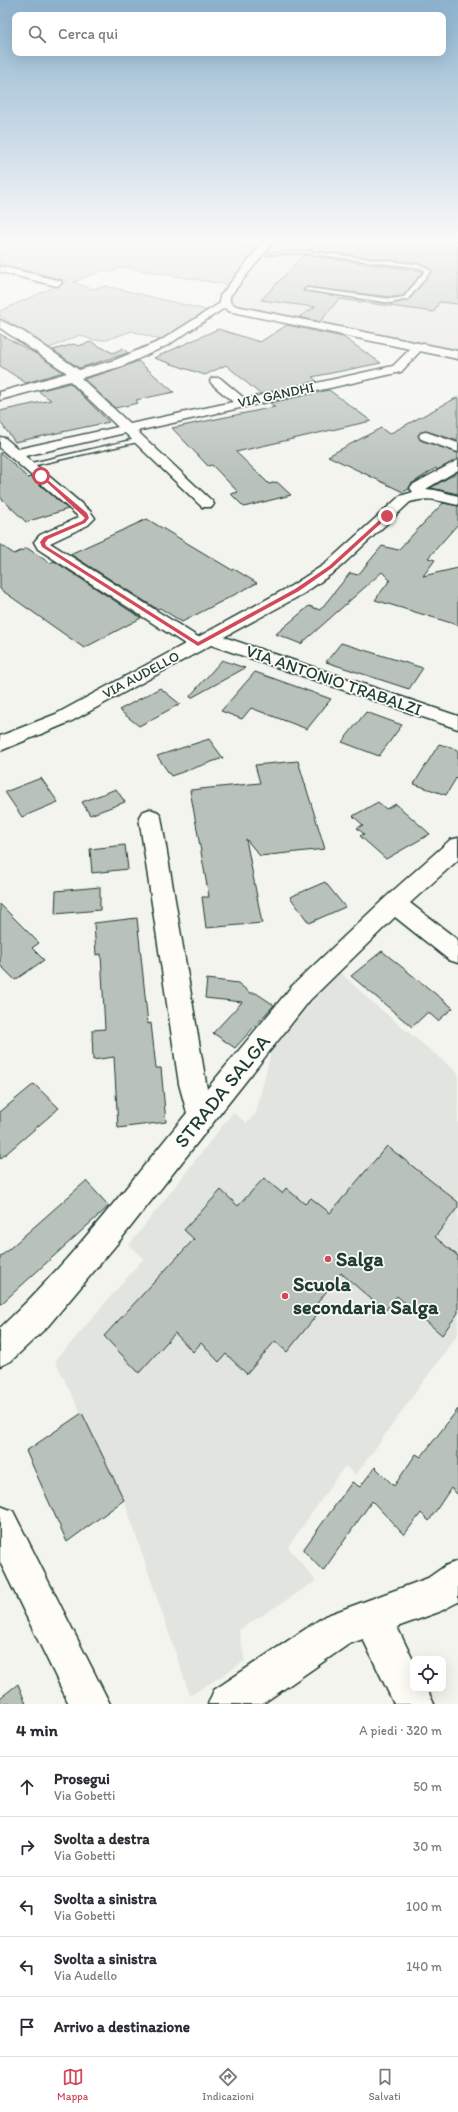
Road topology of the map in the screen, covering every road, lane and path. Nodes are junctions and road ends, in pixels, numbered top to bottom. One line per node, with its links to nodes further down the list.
1 (197, 322): 6 (street)
2 (294, 322): 4 (street)
3 (0, 323): 6 (street)
4 (418, 347): 5 (street); 9 (street, VIA GANDHI)
5 (458, 356)
6 (75, 375): 8 (street); 10 (street)
7 (216, 381): 9 (street)
8 (0, 396)
9 (242, 403): 10 (street, VIA GANDHI)
10 (127, 428): 12 (street); 15 (street, VIA GANDHI)
11 (426, 436): 14 (street)
12 (140, 440): 17 (lane); 20 (street)
13 (0, 441): 15 (street)
14 (458, 448)
15 (14, 454): 17 (street)
16 (458, 464): 18 (street)
17 (27, 465): 21 (street, VIA ANTONIO TRABALZI)
18 (422, 494): 19 (street, VIA AUDELLO); 21 (street, VIA AUDELLO)
19 (458, 501)
20 (207, 504)
21 (204, 641): 22 (street, VIA ANTONIO TRABALZI); 23 (street, VIA AUDELLO)
22 (458, 723)
23 (0, 744)
24 (150, 817): 28 (street)
25 (458, 846): 26 (street, STRADA SALGA)
26 (394, 903): 27 (street); 28 (street, STRADA SALGA)
27 (458, 953)
28 (202, 1116): 29 (street, STRADA SALGA)
29 (0, 1350)
30 (0, 1524): 33 (street)
31 (458, 1579): 32 (street)
32 (372, 1617): 34 (street); 35 (street)
33 (90, 1704)
34 (228, 1704)
35 (414, 1704)

